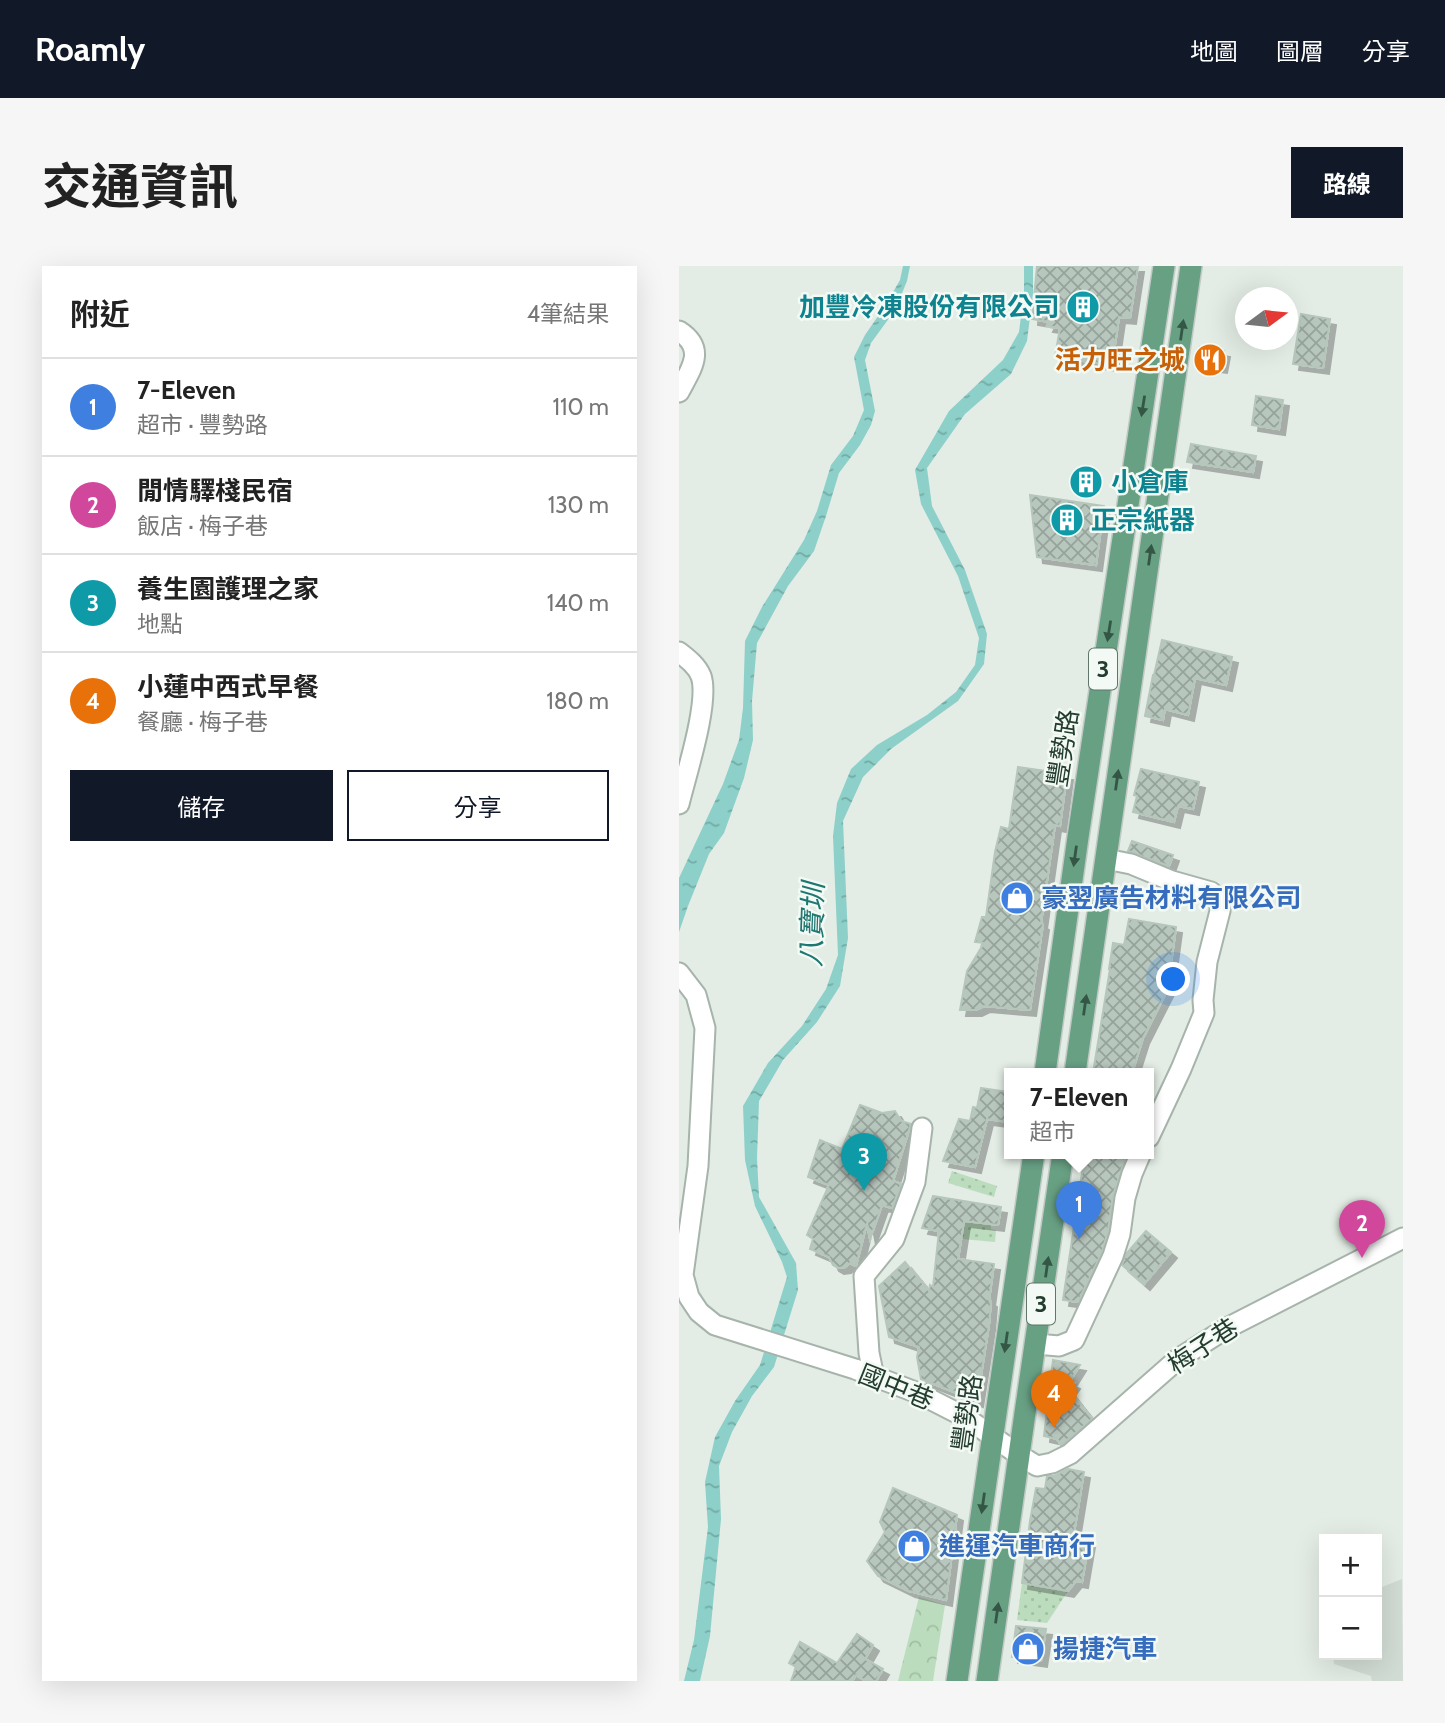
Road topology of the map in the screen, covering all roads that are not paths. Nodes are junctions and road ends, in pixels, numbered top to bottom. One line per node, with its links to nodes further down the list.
1 (1164, 266): 9 (main road, 豐勢路 / 3, one-way to 9)
2 (1191, 266): 7 (main road, 3, one-way to 2)
3 (679, 331): 4 (street)
4 (679, 392)
5 (679, 652): 6 (street)
6 (679, 804)
7 (1106, 859): 10 (main road, 3, one-way to 7); 11 (street)
8 (683, 976): 18 (street, 國中巷)
9 (1046, 1068)
10 (1076, 1068)
11 (1154, 1126)
12 (922, 1128): 18 (street)
13 (1033, 1159): 19 (main road, 豐勢路 / 3, one-way to 19)
14 (1062, 1159): 17 (main road, 3, one-way to 14)
15 (1138, 1159): 17 (street)
16 (1403, 1238): 20 (street, 梅子巷)
17 (1036, 1344): 20 (main road, 3)
18 (874, 1377): 19 (street, 國中巷)
19 (993, 1436): 20 (street, 國中巷); 21 (main road, 豐勢路 / 3, one-way to 21)
20 (1019, 1455): 22 (main road, 3, one-way to 20)
21 (957, 1681)
22 (987, 1681)

